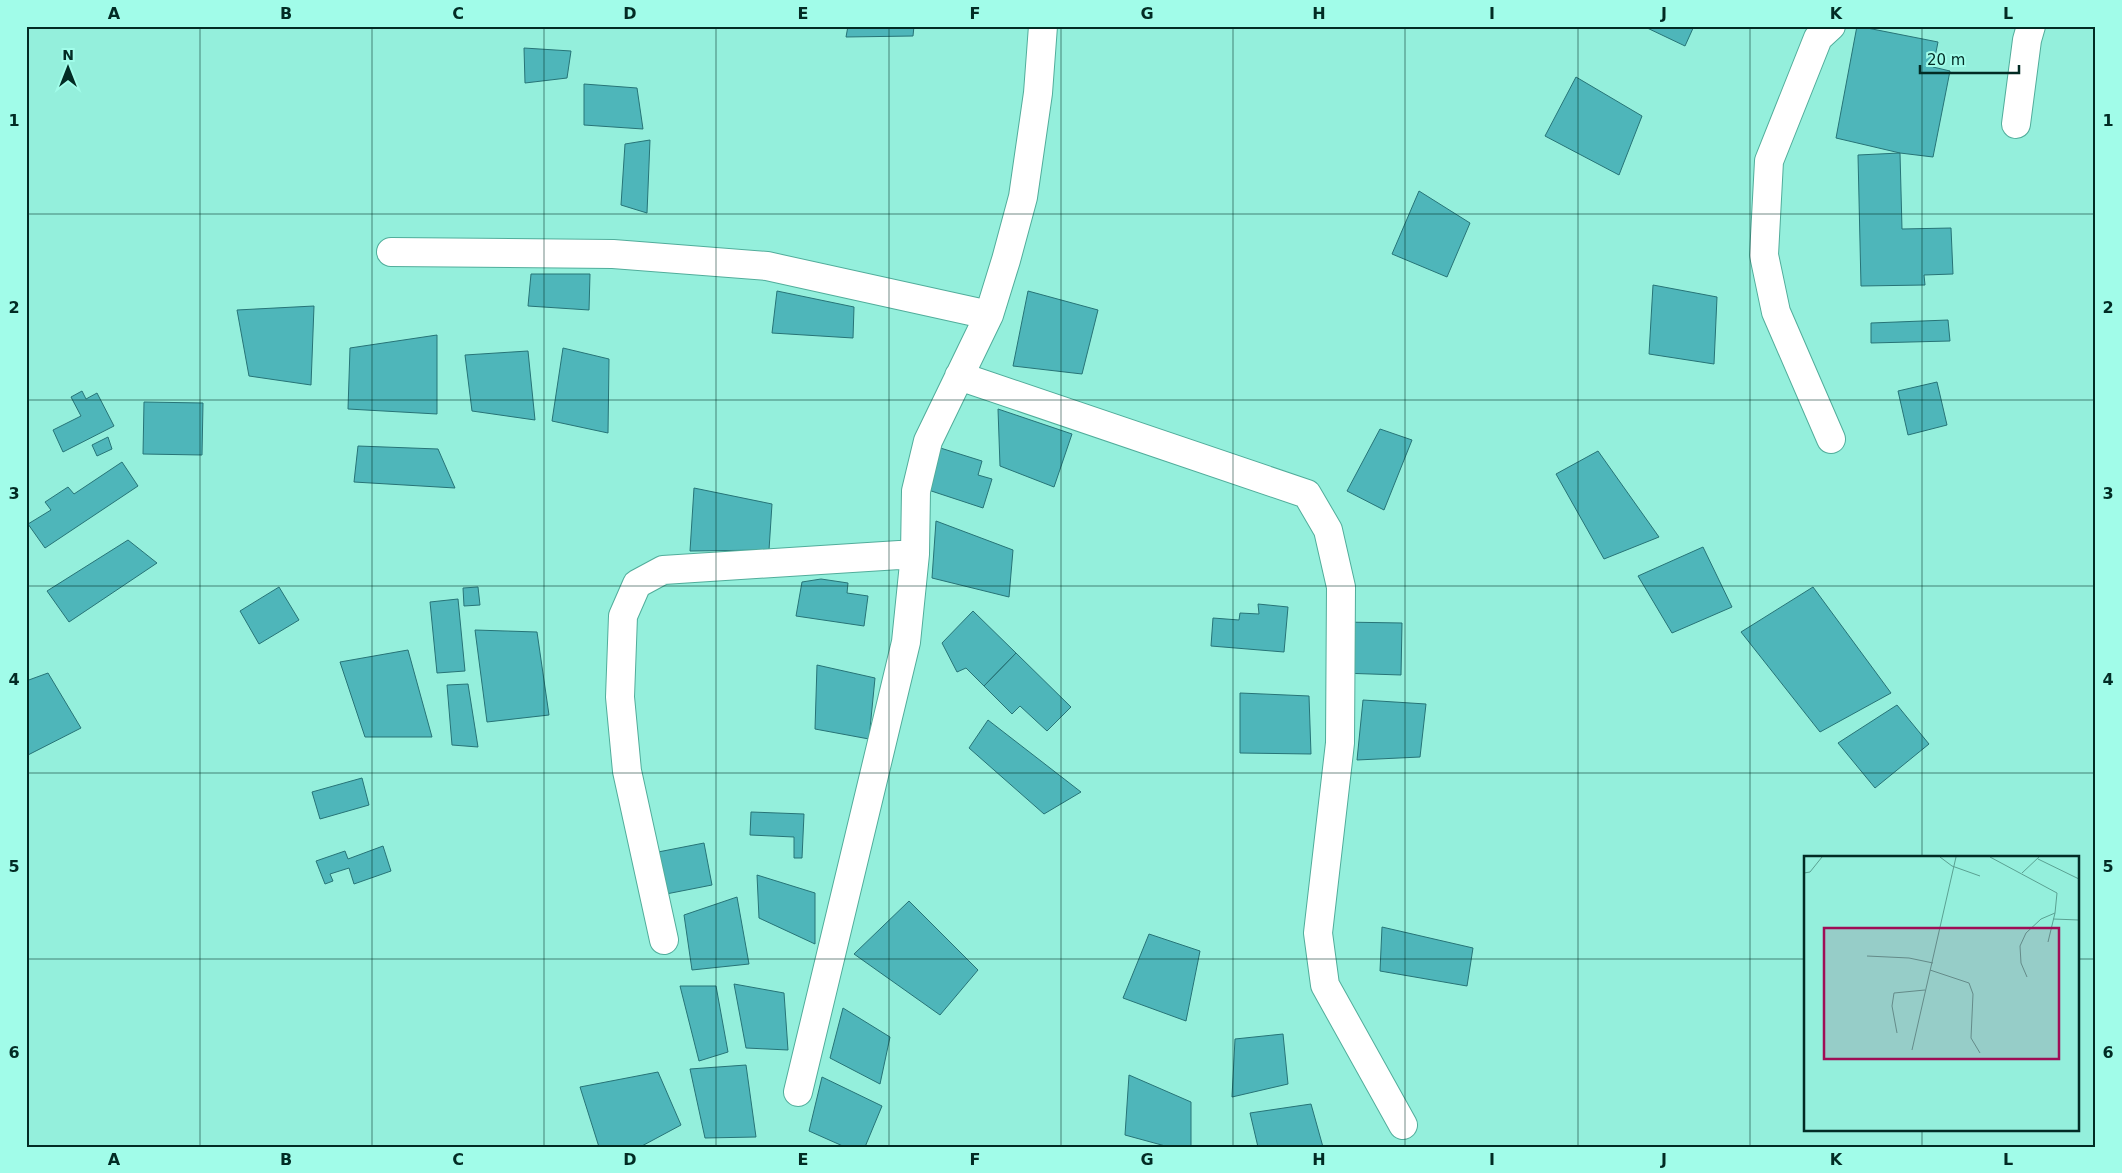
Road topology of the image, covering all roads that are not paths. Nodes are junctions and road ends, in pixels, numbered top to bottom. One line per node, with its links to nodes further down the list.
1 (1042, 26): 6 (street)
2 (1830, 26): 8 (street)
3 (2030, 26): 4 (street)
4 (2016, 124)
5 (391, 252): 6 (street)
6 (989, 315): 7 (street)
7 (959, 376): 9 (street); 12 (street)
8 (1831, 439)
9 (915, 554): 10 (street); 11 (street)
10 (664, 940)
11 (798, 1092)
12 (1403, 1125)

